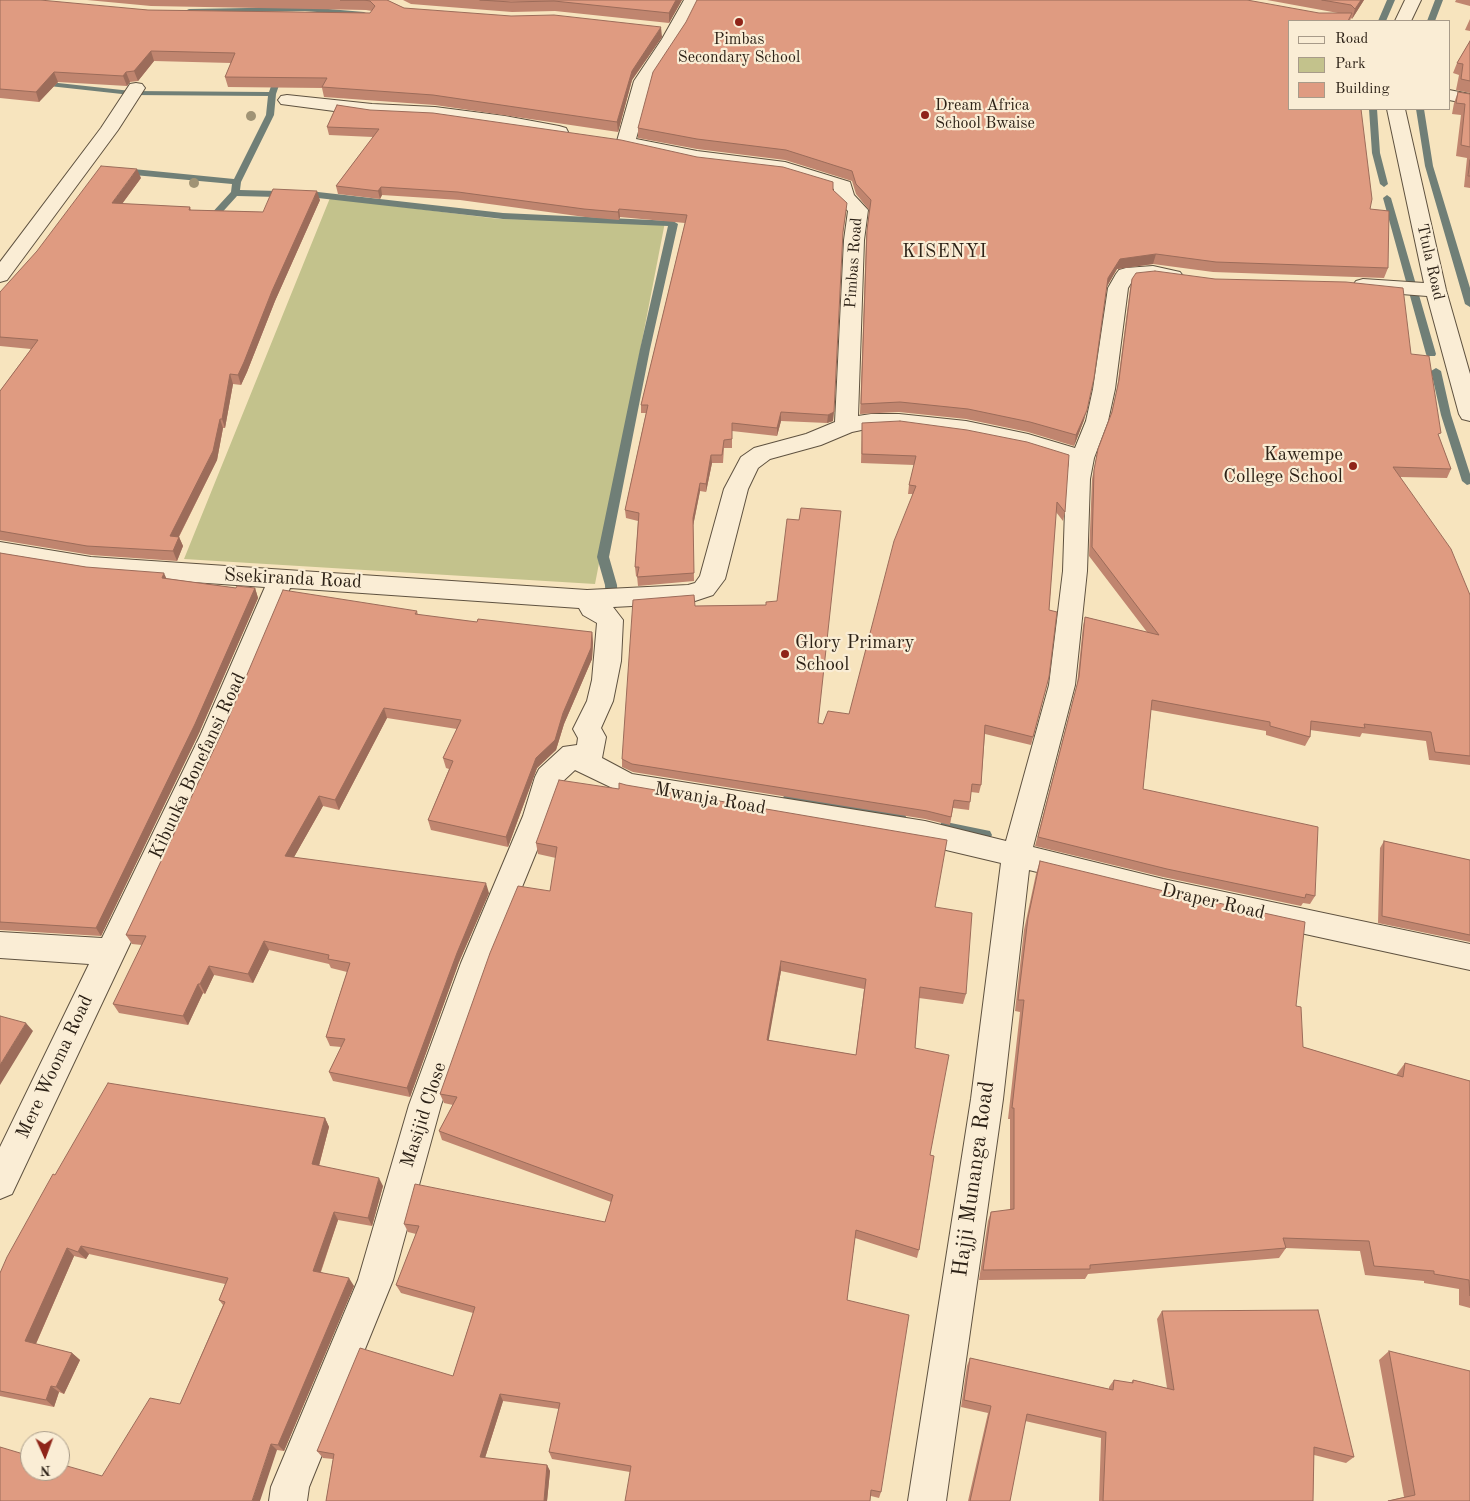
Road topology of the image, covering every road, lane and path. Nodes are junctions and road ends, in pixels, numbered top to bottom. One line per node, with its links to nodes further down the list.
1 (692, 0): 5 (street, Pimbas Road)
2 (1413, 0): 3 (street)
3 (1403, 20)
4 (655, 29): 5 (street)
5 (676, 31): 17 (street, Pimbas Road)
6 (136, 88): 12 (street)
7 (1450, 95): 8 (street)
8 (1470, 99)
9 (287, 100): 11 (street)
10 (1396, 110): 15 (street, Ttula Road)
11 (572, 134)
12 (0, 276)
13 (1197, 278): 18 (street, Hajji Munanga Road)
14 (1343, 283): 15 (street)
15 (1436, 290): 16 (street, Ttula Road)
16 (1470, 414)
17 (846, 426): 18 (street, Ssekiranda Road); 21 (street, Ssekiranda Road)
18 (1082, 458): 23 (street, Hajji Munanga Road)
19 (0, 551): 20 (street, Ssekiranda Road)
20 (282, 579): 21 (street, Ssekiranda Road); 25 (street, Kibuuka Bonefansi Road)
21 (586, 599): 22 (street)
22 (587, 763): 23 (street, Mwanja Road); 28 (street, Masijid Close)
23 (1016, 857): 26 (street, Draper Road); 29 (street, Hajji Munanga Road)
24 (0, 945): 25 (street)
25 (111, 952): 27 (street, Mere Wooma Road)
26 (1470, 957)
27 (0, 1183)
28 (288, 1501)
29 (926, 1501)

